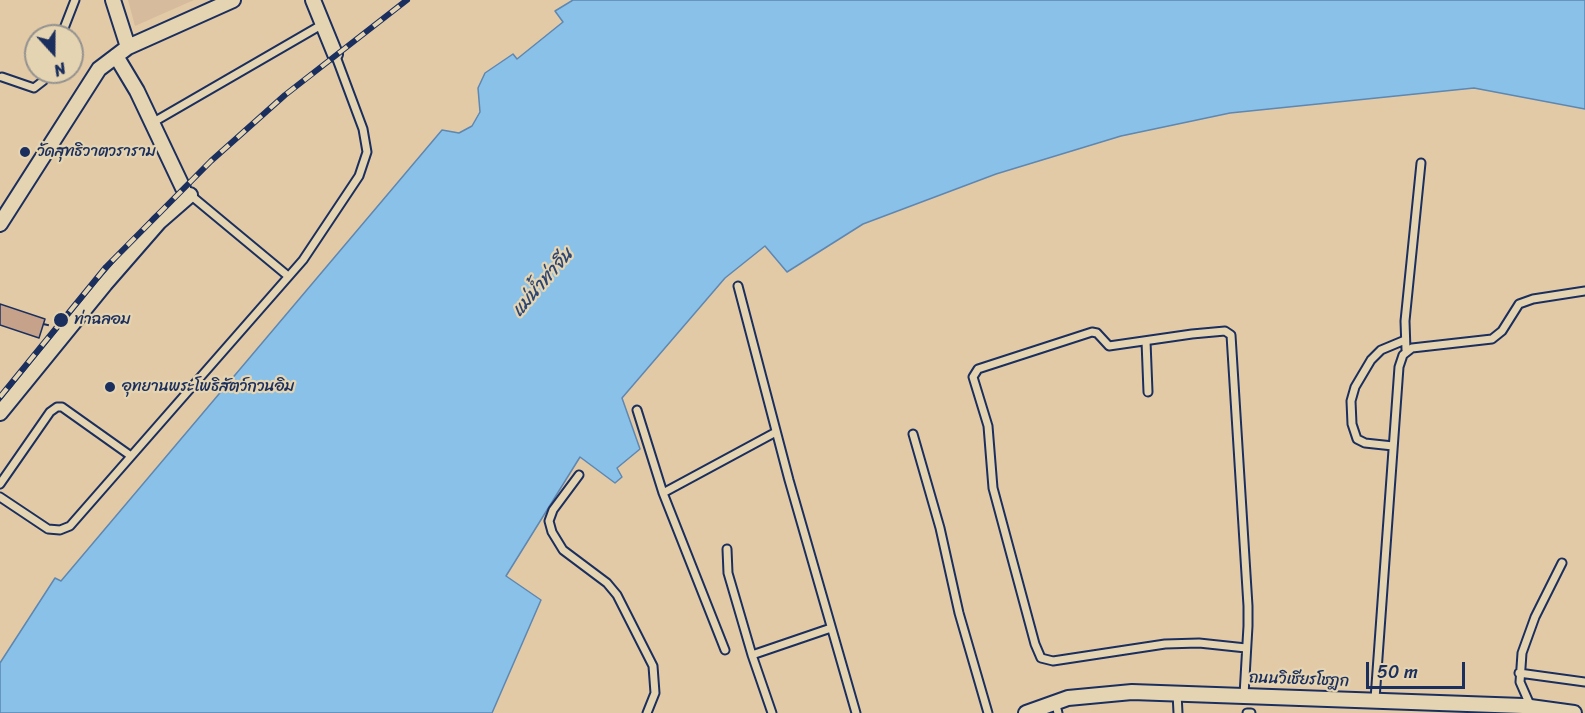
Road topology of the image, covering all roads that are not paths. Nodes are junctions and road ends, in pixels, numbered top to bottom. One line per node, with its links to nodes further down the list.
1 (75, 0): 5 (lane)
2 (113, 0): 7 (street)
3 (233, 0): 7 (street)
4 (313, 0): 6 (street)
5 (66, 24)
6 (323, 24): 8 (street); 11 (lane)
7 (122, 51): 11 (street); 14 (street)
8 (335, 54): 15 (lane)
9 (2, 77): 10 (lane)
10 (39, 84)
11 (152, 123): 13 (street)
12 (1421, 163): 18 (lane)
13 (187, 191): 15 (lane); 23 (street)
14 (0, 224)
15 (288, 276): 27 (lane)
16 (738, 286): 24 (lane)
17 (1585, 291): 20 (lane)
18 (1405, 340): 20 (lane); 26 (lane)
19 (1146, 341): 21 (lane); 35 (lane); 35 (lane)
20 (1406, 350): 26 (lane)
21 (1148, 392)
22 (637, 410): 30 (lane)
23 (0, 413)
24 (776, 432): 30 (lane); 34 (lane)
25 (913, 434): 49 (lane)
26 (1393, 446): 42 (lane)
27 (131, 456): 29 (lane); 31 (lane)
28 (579, 475): 46 (lane)
29 (0, 484)
30 (663, 493): 36 (lane)
31 (0, 497)
32 (727, 549): 37 (lane)
33 (1562, 563): 38 (lane)
34 (831, 628): 37 (lane); 48 (lane)
35 (1246, 648): 41 (lane)
36 (725, 650)
37 (752, 655): 47 (lane)
38 (1519, 673): 39 (lane); 44 (lane)
39 (1585, 682)
40 (1177, 693): 41 (street, ถนนวิเชียรโชฎก); 43 (street, ถนนวิเชียรโชฎก); 51 (lane)
41 (1244, 695): 42 (street, ถนนวิเชียรโชฎก)
42 (1376, 699): 45 (street, ถนนวิเชียรโชฎก)
43 (1056, 707): 50 (street, ถนนวิเชียรโชฎก)
44 (1527, 707): 45 (street, ถนนวิเชียรโชฎก); 52 (street, ถนนวิเชียรโชฎก)
45 (1441, 708)
46 (647, 713)
47 (772, 713)
48 (856, 713)
49 (988, 713)
50 (1026, 713)
51 (1178, 713)
52 (1574, 713)

